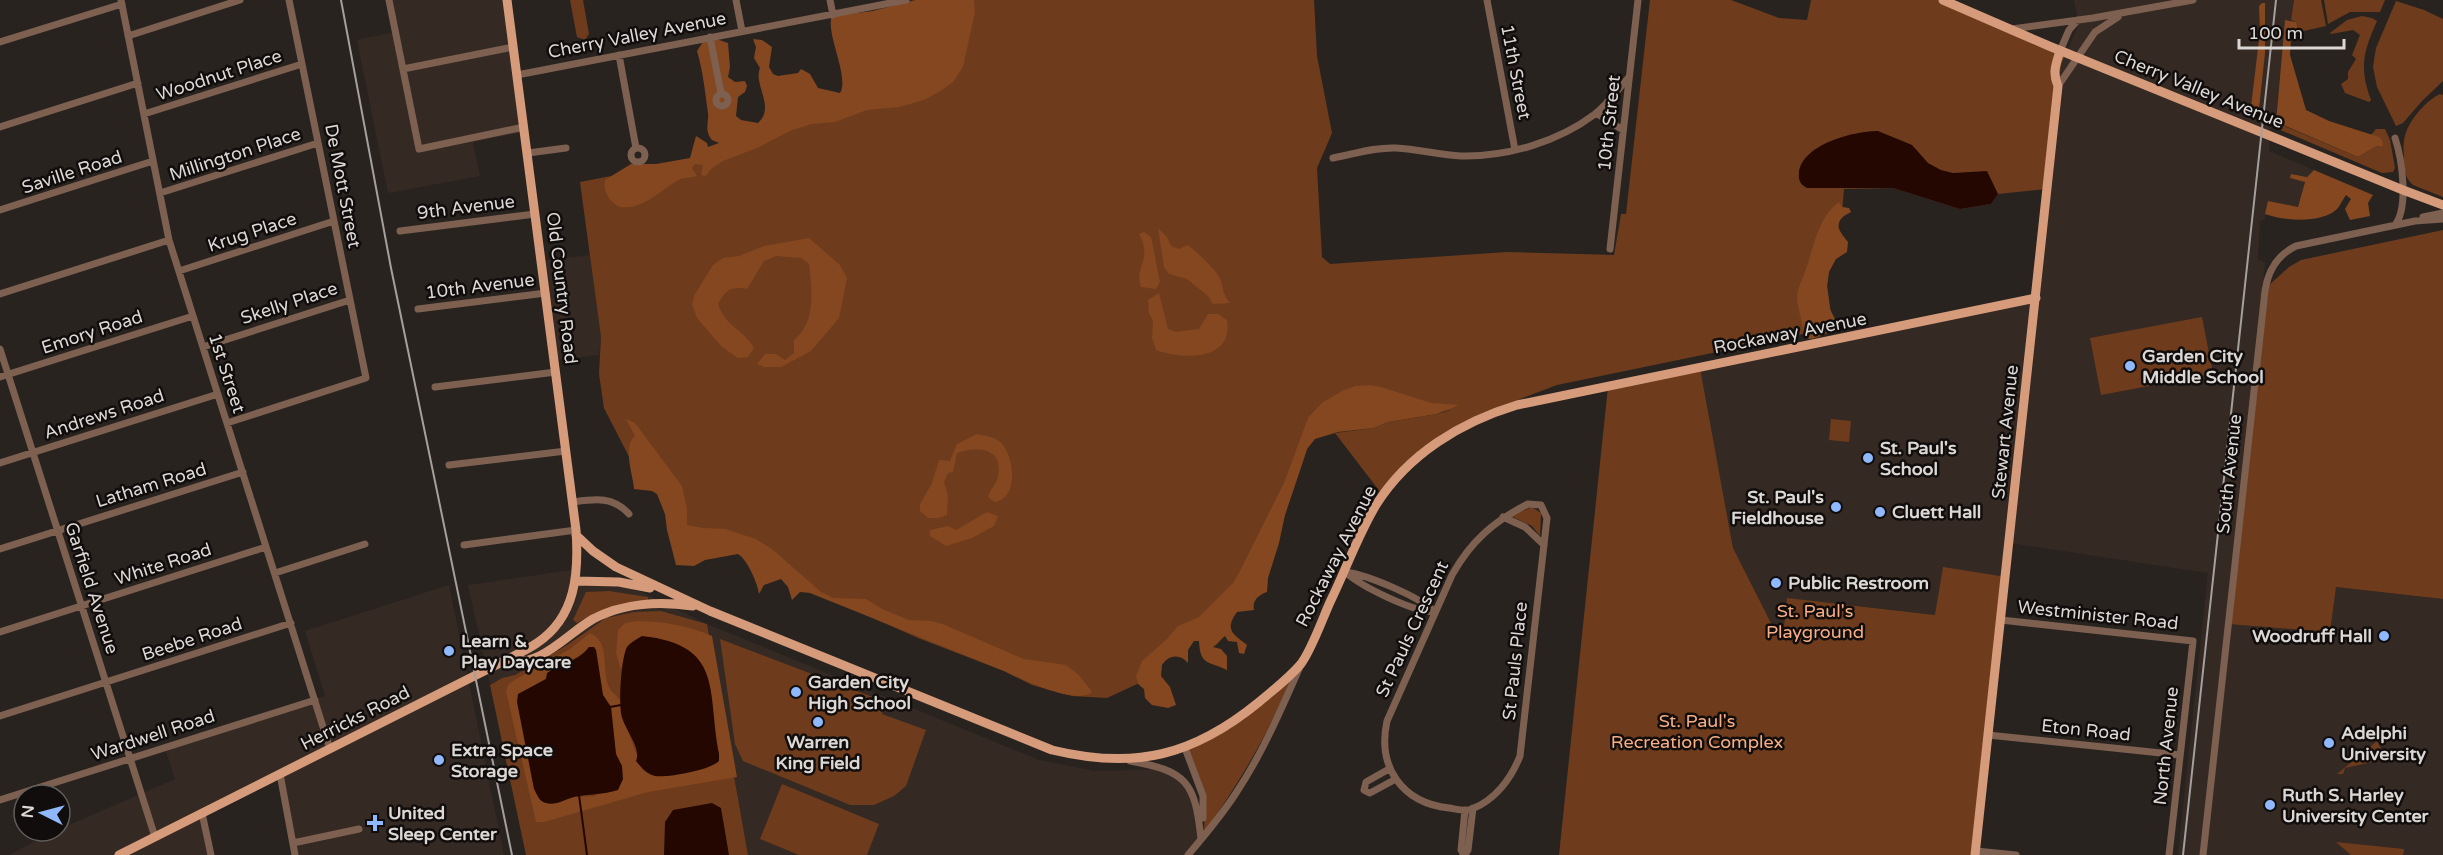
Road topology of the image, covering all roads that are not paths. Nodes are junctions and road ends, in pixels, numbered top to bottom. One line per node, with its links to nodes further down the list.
1 (240, 0): 18 (street)
2 (290, 0): 25 (street, De Mott Street)
3 (389, 0): 26 (street)
4 (507, 0): 21 (main road, Old Country Road)
5 (736, 0): 17 (street)
6 (830, 0): 14 (street)
7 (906, 0): 14 (street, Cherry Valley Avenue)
8 (1487, 0): 41 (street, 11th Street)
9 (1638, 0): 28 (street, 10th Street)
10 (1944, 0): 16 (main road, Cherry Valley Avenue)
11 (2193, 0): 13 (street)
12 (121, 2): 18 (street, 1st Street); 20 (street)
13 (2127, 12): 15 (street); 24 (street)
14 (833, 15): 17 (street, Cherry Valley Avenue)
15 (2078, 20): 16 (street); 22 (street)
16 (2010, 29): 22 (main road, Cherry Valley Avenue)
17 (742, 31): 19 (street, Cherry Valley Avenue)
18 (128, 36): 29 (street, 1st Street)
19 (710, 37): 23 (street, Cherry Valley Avenue); 31 (street)
20 (0, 42)
21 (513, 47): 26 (street); 27 (main road, Old Country Road)
22 (2060, 51): 24 (main road, Cherry Valley Avenue); 30 (main road, Stewart Avenue)
23 (619, 55): 27 (street, Cherry Valley Avenue); 40 (street)
24 (2077, 57): 30 (street); 45 (main road, Cherry Valley Avenue)
25 (302, 64): 33 (street, Woodnut Place); 38 (street, De Mott Street)
26 (403, 69): 35 (street)
27 (516, 75): 35 (main road, Old Country Road)
28 (1629, 77): 32 (street); 36 (street, 10th Street)
29 (138, 83): 33 (street, 1st Street); 34 (street)
30 (2058, 86): 61 (main road, Stewart Avenue)
31 (721, 93)
32 (1596, 113): 36 (street); 41 (street)
33 (144, 114): 44 (street, 1st Street)
34 (0, 127)
35 (524, 128): 42 (main road, Old Country Road)
36 (1623, 129): 57 (street, 10th Street)
37 (2396, 138): 45 (street)
38 (318, 143): 46 (street, Millington Place); 52 (street, De Mott Street)
39 (566, 148): 42 (street)
40 (636, 148)
41 (1515, 150): 43 (street)
42 (528, 153): 50 (main road, Old Country Road)
43 (1333, 158)
44 (153, 161): 46 (street, 1st Street); 48 (street, Saville Road)
45 (2403, 190): 47 (main road, Cherry Valley Avenue); 54 (street)
46 (160, 193): 56 (street, 1st Street)
47 (2443, 205)
48 (0, 210)
49 (2443, 213): 53 (street)
50 (535, 214): 55 (street, 9th Avenue); 59 (main road, Old Country Road)
51 (2443, 219): 53 (street)
52 (334, 221): 58 (street, Krug Place); 62 (street, De Mott Street)
53 (2415, 221): 54 (street, South Avenue)
54 (2395, 225): 130 (street, South Avenue)
55 (400, 231)
56 (169, 240): 58 (street, 1st Street); 60 (street)
57 (1610, 249)
58 (179, 271): 64 (street, 1st Street)
59 (546, 293): 63 (street, 10th Avenue); 67 (main road, Old Country Road)
60 (0, 294)
61 (2036, 298): 89 (main road, Rockaway Avenue); 96 (main road, Stewart Avenue)
62 (350, 300): 65 (street, Skelly Place); 72 (street, De Mott Street)
63 (418, 309)
64 (193, 316): 65 (street, 1st Street); 68 (street, Emory Road)
65 (203, 347): 71 (street, 1st Street)
66 (0, 349): 68 (street, Garfield Avenue)
67 (556, 372): 70 (street); 73 (main road, Old Country Road)
68 (8, 375): 69 (street, Emory Road); 74 (street, Garfield Avenue)
69 (0, 377)
70 (435, 387)
71 (218, 394): 72 (street, 1st Street); 74 (street, Andrews Road)
72 (227, 423): 77 (street, 1st Street)
73 (566, 451): 76 (street); 78 (main road, Old Country Road)
74 (33, 453): 75 (street, Andrews Road); 82 (street, Garfield Avenue)
75 (0, 463)
76 (449, 465)
77 (243, 472): 82 (street, Latham Road); 87 (street, 1st Street)
78 (573, 502): 80 (street); 83 (main road, Old Country Road)
79 (1534, 504): 81 (street, St Pauls Crescent); 85 (street, St Pauls Place)
80 (629, 514)
81 (1503, 518): 85 (street); 95 (street, St Pauls Crescent)
82 (58, 531): 88 (street, Latham Road); 93 (street, Garfield Avenue)
83 (576, 532): 86 (street); 91 (main road, Old Country Road); 92 (main road, Rockaway Avenue)
84 (365, 544): 90 (street)
85 (1544, 544): 115 (street, St Pauls Place)
86 (464, 545)
87 (266, 547): 90 (street, 1st Street); 93 (street, White Road)
88 (0, 549)
89 (1345, 572): 95 (street); 101 (main road, Rockaway Avenue)
90 (275, 573): 97 (street, 1st Street)
91 (576, 581): 92 (main road, Rockaway Avenue); 100 (main road, Herricks Road)
92 (670, 593): 94 (main road, Rockaway Avenue)
93 (82, 606): 98 (street, White Road); 102 (street, Garfield Avenue)
94 (703, 608): 100 (main road, Rockaway Avenue); 110 (main road, Rockaway Avenue)
95 (1435, 612): 111 (street, St Pauls Crescent)
96 (2001, 620): 99 (street, Westminister Road); 105 (main road, Stewart Avenue)
97 (291, 623): 102 (street, Beebe Road); 103 (street, 1st Street)
98 (0, 632)
99 (2193, 640): 108 (street, North Avenue)
100 (504, 661): 107 (main road, Herricks Road)
101 (1301, 664): 106 (main road, Rockaway Avenue); 119 (street)
102 (106, 682): 104 (street, Beebe Road); 109 (street, Garfield Avenue)
103 (315, 700): 107 (street, 1st Street); 109 (street, Wardwell Road)
104 (0, 716)
105 (1988, 735): 108 (street, Eton Road); 122 (main road, Stewart Avenue)
106 (1185, 748): 110 (main road, Rockaway Avenue); 119 (street)
107 (330, 749): 112 (main road, Herricks Road)
108 (2180, 756): 129 (street, North Avenue)
109 (130, 758): 114 (street, Wardwell Road); 118 (street, Garfield Avenue)
110 (1121, 759): 119 (street)
111 (1389, 769): 113 (street, St Pauls Crescent); 113 (street)
112 (280, 774): 116 (main road, Herricks Road); 120 (street)
113 (1394, 780): 115 (street, St Pauls Crescent)
114 (0, 800)
115 (1469, 809): 127 (street)
116 (202, 813): 118 (main road, Herricks Road); 124 (street)
117 (359, 829): 120 (street)
118 (155, 837): 121 (main road, Herricks Road)
119 (1201, 839): 126 (street)
120 (293, 843): 125 (street)
121 (129, 853): 123 (main road, Herricks Road)
122 (1975, 853): 128 (street)
123 (119, 855)
124 (211, 855)
125 (296, 855)
126 (1188, 855)
127 (1464, 855)
128 (2016, 855)
129 (2169, 855)
130 (2203, 855)

